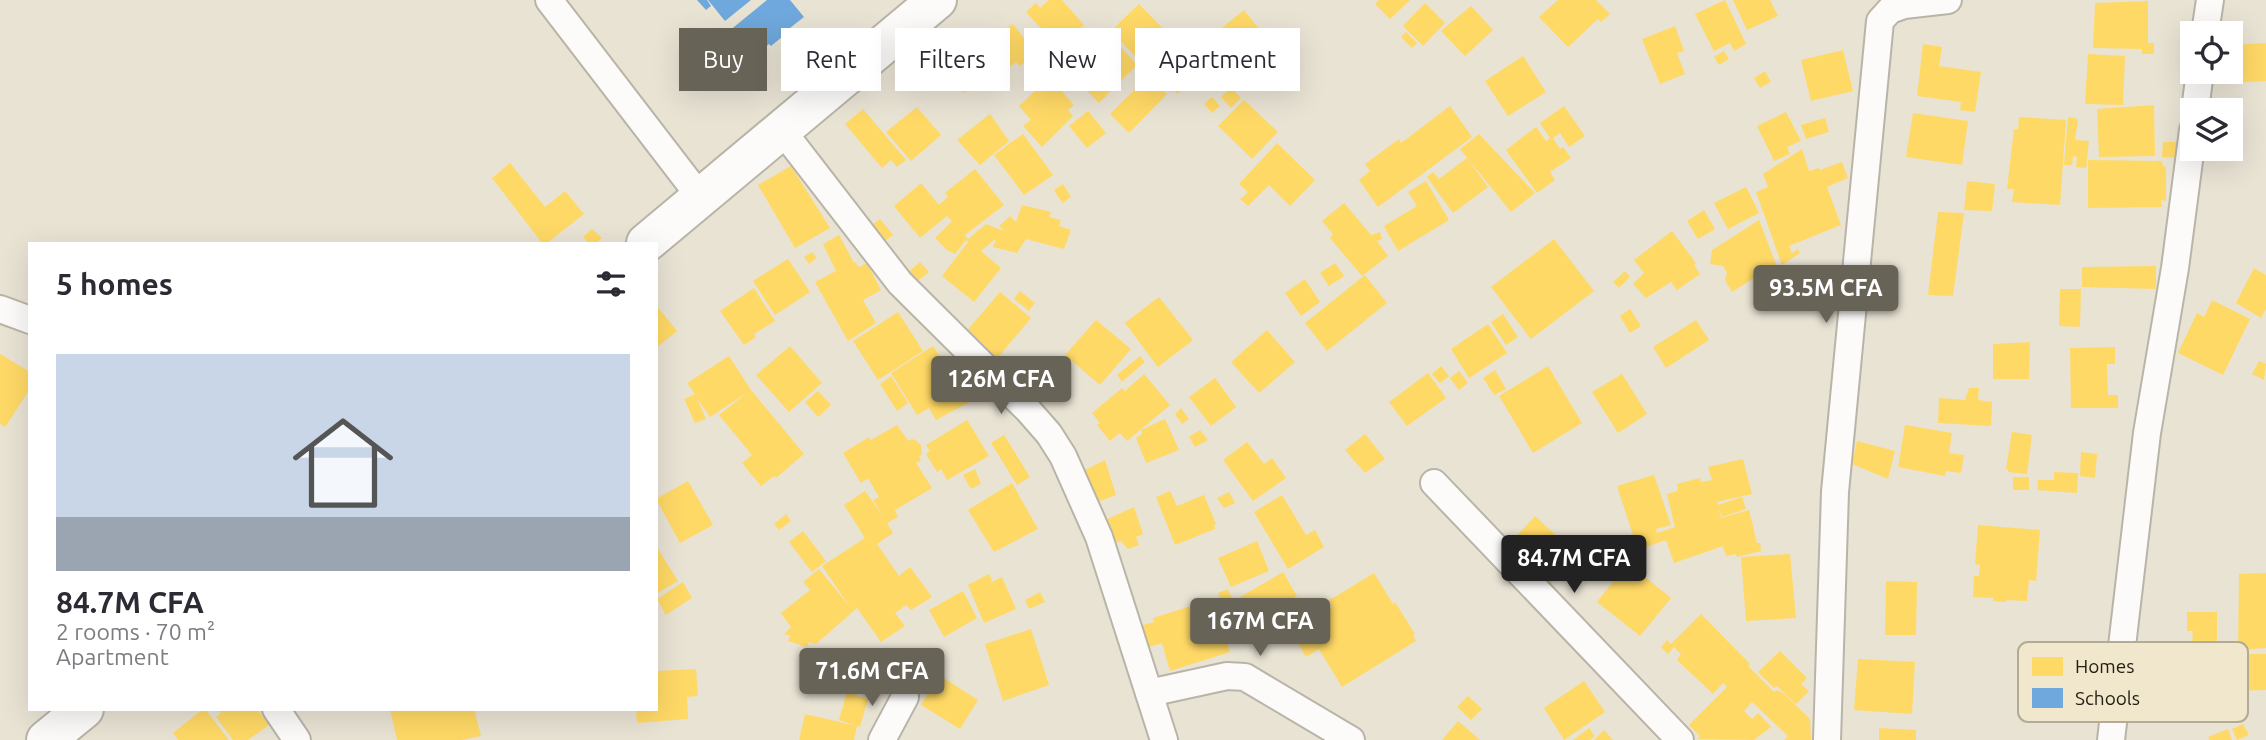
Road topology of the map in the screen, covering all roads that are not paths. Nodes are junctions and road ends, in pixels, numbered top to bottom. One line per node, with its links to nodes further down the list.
1 (549, 0): 8 (street)
2 (937, 0): 6 (main road)
3 (1948, 0): 25 (street)
4 (2210, 0): 5 (street)
5 (2207, 21)
6 (781, 129): 8 (main road); 14 (street)
7 (2189, 161): 13 (street)
8 (701, 198): 9 (main road)
9 (647, 242)
10 (0, 309): 11 (street)
11 (28, 319)
12 (1434, 483): 24 (street)
13 (2123, 642)
14 (1149, 693): 22 (street); 23 (street)
15 (905, 697): 21 (street)
16 (81, 711): 19 (main road)
17 (277, 711): 20 (street)
18 (2114, 722): 26 (street)
19 (46, 740)
20 (298, 740)
21 (882, 740)
22 (1164, 740)
23 (1351, 740)
24 (1680, 740)
25 (1826, 740)
26 (2112, 740)

